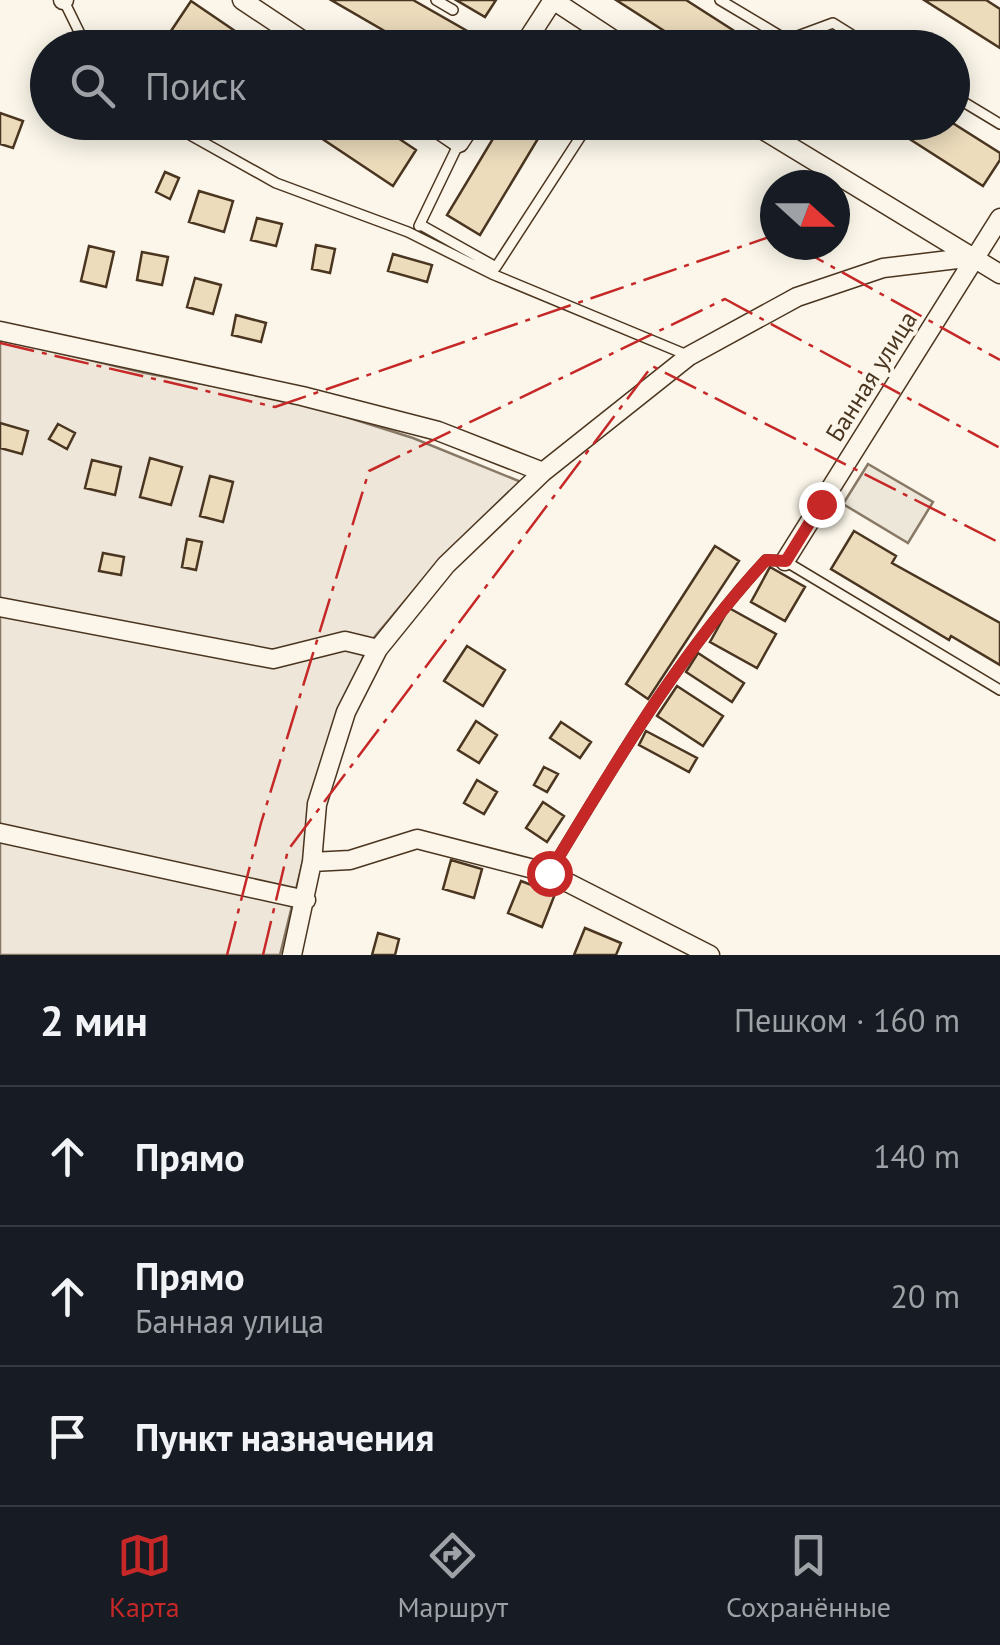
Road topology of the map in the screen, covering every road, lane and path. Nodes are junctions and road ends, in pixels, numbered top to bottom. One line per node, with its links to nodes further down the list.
1 (63, 0): 7 (lane)
2 (242, 0): 8 (street)
3 (436, 0): 6 (lane)
4 (553, 0): 9 (street); 10 (street)
5 (720, 0): 11 (lane)
6 (453, 10)
7 (78, 30)
8 (287, 30)
9 (534, 30)
10 (599, 30)
11 (770, 30)
12 (815, 30): 13 (lane)
13 (845, 30)
14 (970, 106): 15 (lane)
15 (1000, 124)
16 (200, 140): 24 (lane)
17 (455, 140): 21 (street)
18 (461, 140): 21 (street)
19 (578, 140): 26 (lane)
20 (780, 140): 25 (street)
21 (459, 143): 23 (lane)
22 (1000, 218): 25 (street, Банная улица)
23 (421, 225): 24 (lane); 26 (lane)
24 (408, 232): 26 (lane)
25 (974, 257): 27 (street); 29 (street); 31 (street, Банная улица)
26 (494, 271): 29 (lane)
27 (1000, 274)
28 (0, 330): 30 (street)
29 (689, 356): 30 (street)
30 (543, 472): 33 (street)
31 (786, 561): 34 (lane); 37 (lane)
32 (0, 607): 33 (street)
33 (378, 650): 36 (street)
34 (1000, 690)
35 (0, 833): 38 (street)
36 (312, 862): 37 (street); 38 (street)
37 (549, 873): 40 (street)
38 (306, 900): 39 (street)
39 (292, 955)
40 (710, 955)

